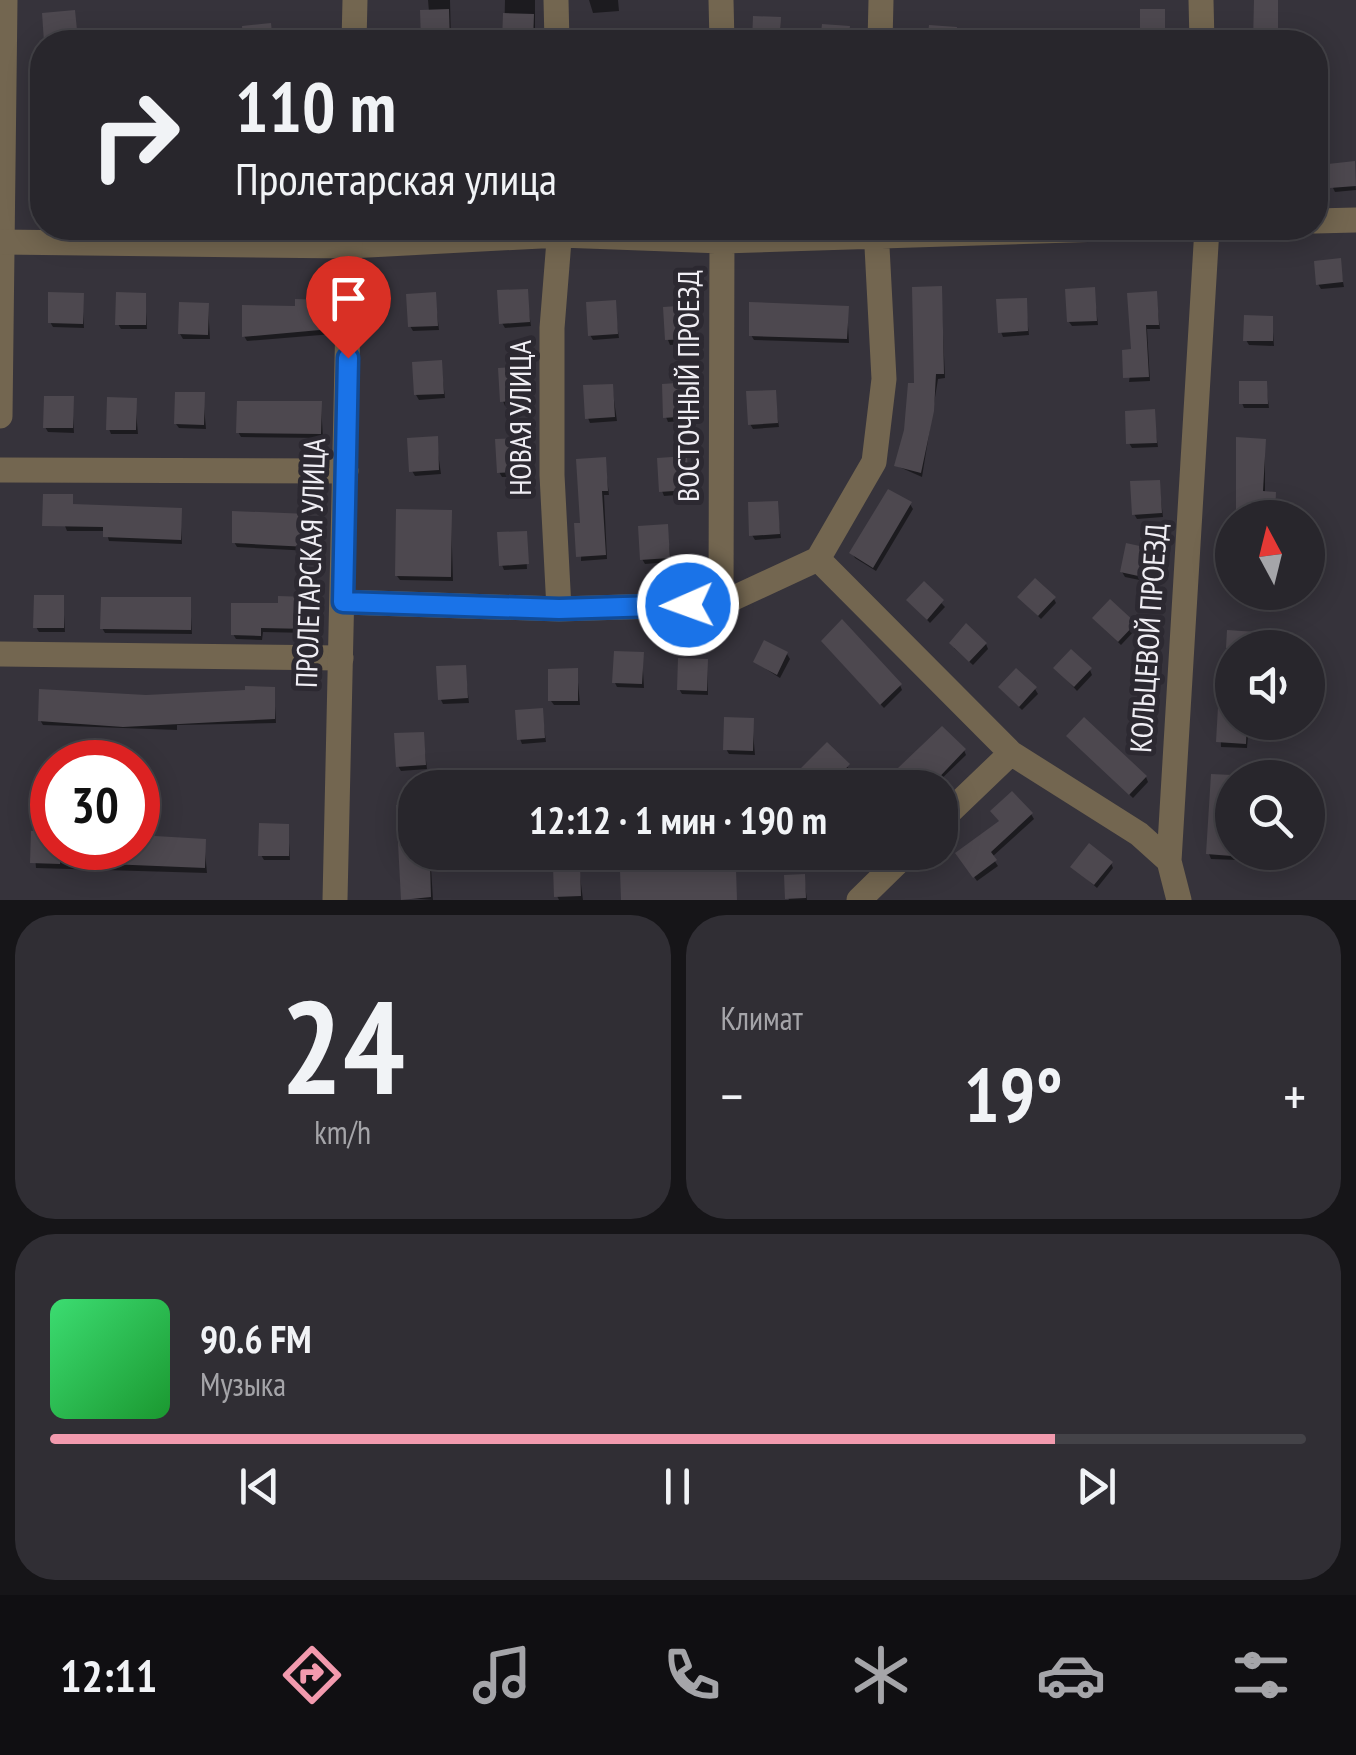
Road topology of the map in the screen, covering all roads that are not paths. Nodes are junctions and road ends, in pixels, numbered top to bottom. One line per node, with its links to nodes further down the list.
1 (6, 0): 20 (street)
2 (355, 0): 7 (street)
3 (556, 0): 8 (street)
4 (722, 0): 9 (street)
5 (881, 0): 10 (street)
6 (1201, 0): 11 (street)
7 (354, 30)
8 (557, 30)
9 (722, 30)
10 (880, 30)
11 (1202, 30)
12 (1356, 220): 13 (street)
13 (1328, 221)
14 (118, 240): 20 (street)
15 (350, 240): 23 (street, ПРОЛЕТАРСКАЯ УЛИЦА)
16 (559, 240): 27 (street, НОВАЯ УЛИЦА)
17 (722, 240): 26 (street, ВОСТОЧНЫЙ ПРОЕЗД)
18 (876, 240): 24 (street)
19 (1205, 240): 32 (street, КОЛЬЦЕВОЙ ПРОЕЗД)
20 (2, 242): 21 (street)
21 (0, 416)
22 (0, 470): 23 (street)
23 (346, 471): 25 (street, ПРОЛЕТАРСКАЯ УЛИЦА)
24 (818, 559): 26 (street); 30 (street)
25 (343, 602): 27 (street); 29 (street, ПРОЛЕТАРСКАЯ УЛИЦА)
26 (720, 604): 27 (street)
27 (559, 609)
28 (0, 654): 29 (street)
29 (340, 658): 34 (street, ПРОЛЕТАРСКАЯ УЛИЦА)
30 (1011, 752): 31 (street); 32 (street)
31 (958, 804)
32 (1169, 861): 36 (street, КОЛЬЦЕВОЙ ПРОЕЗД)
33 (890, 870): 35 (street)
34 (335, 900)
35 (859, 900)
36 (1179, 900)

